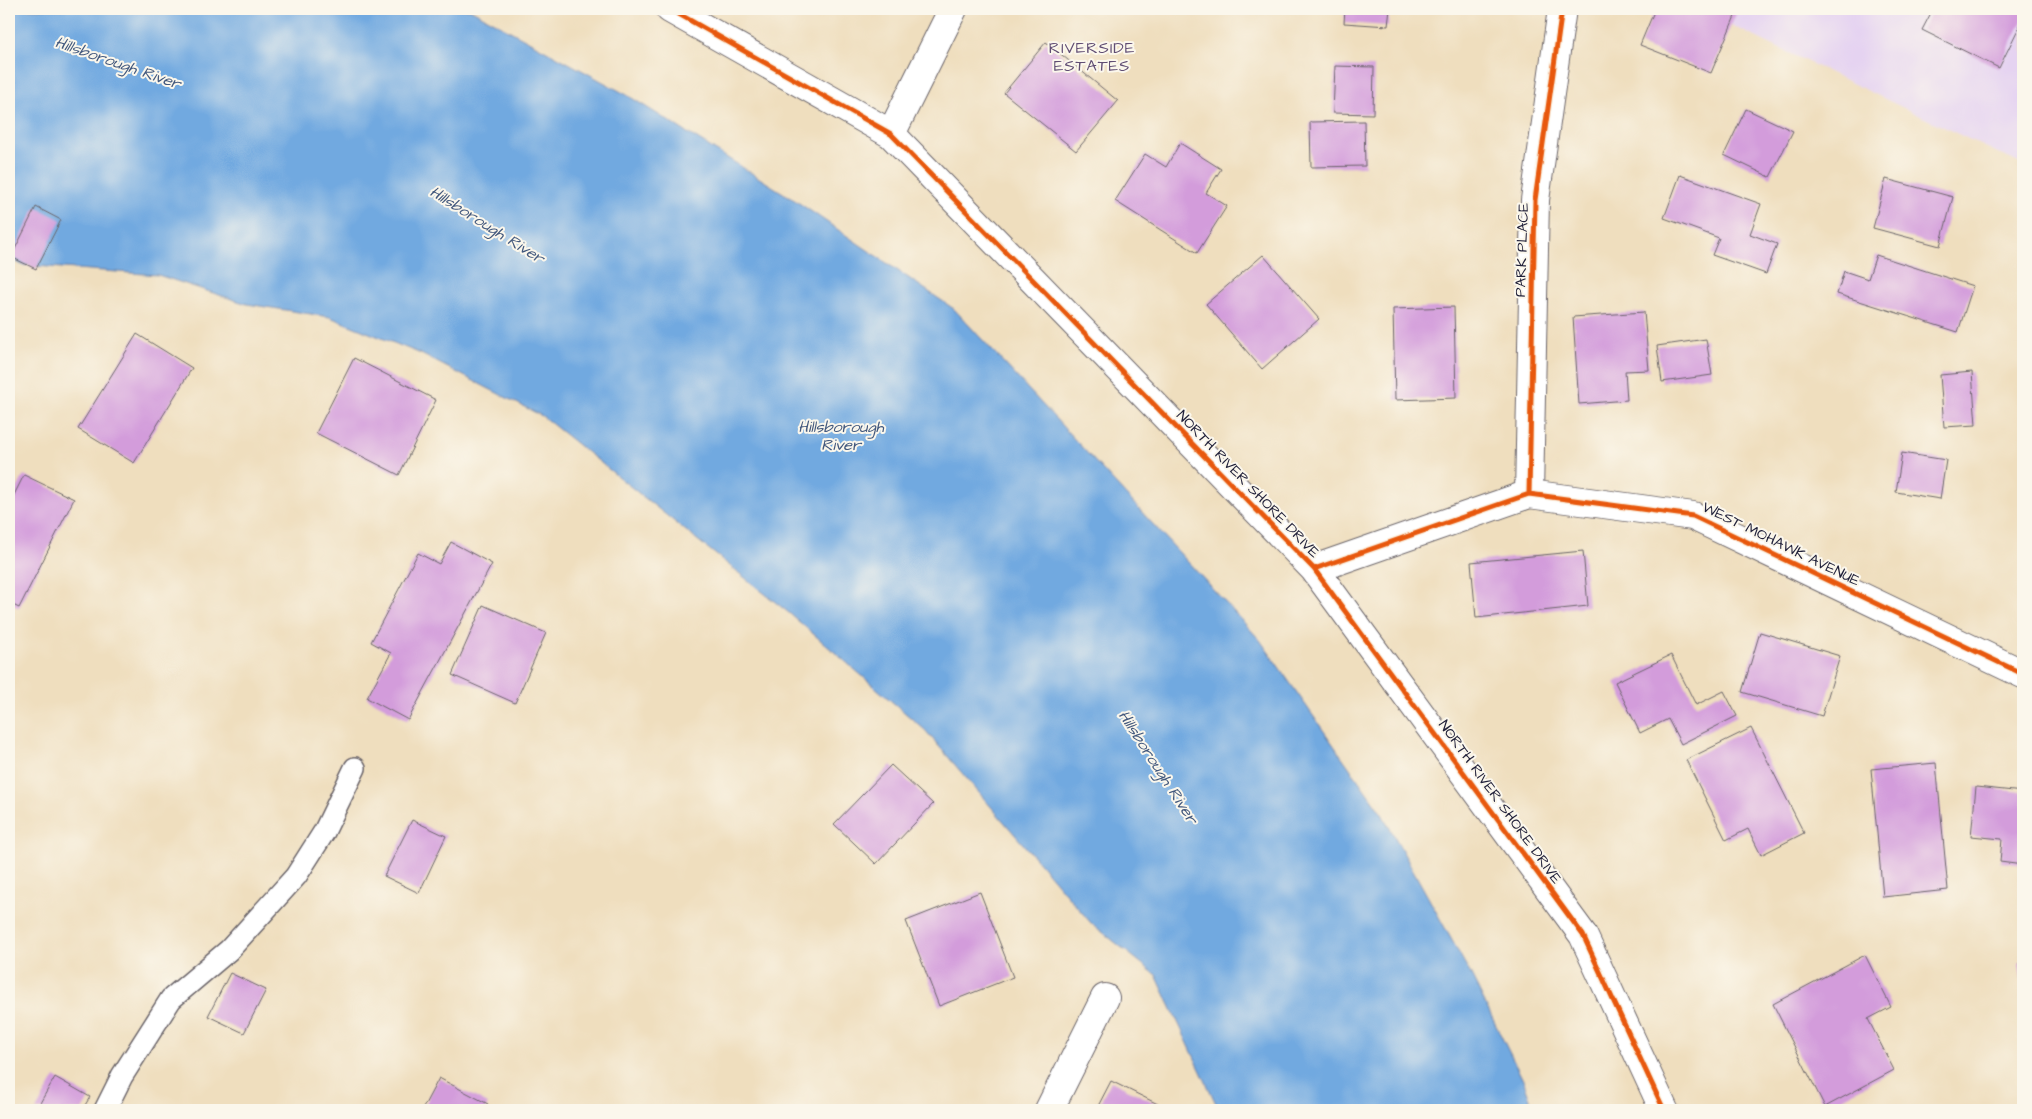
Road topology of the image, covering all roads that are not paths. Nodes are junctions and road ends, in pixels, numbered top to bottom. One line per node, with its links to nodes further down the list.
1 (670, 9): 4 (street, NORTH RIVER SHORE DRIVE)
2 (953, 9): 4 (street)
3 (1562, 9): 5 (street, PARK PLACE)
4 (891, 134): 6 (street, NORTH RIVER SHORE DRIVE)
5 (1529, 494): 6 (street, WEST MOHAWK AVENUE); 7 (street, WEST MOHAWK AVENUE)
6 (1314, 569): 12 (street, NORTH RIVER SHORE DRIVE)
7 (2023, 674)
8 (355, 768): 10 (lane)
9 (1105, 998): 11 (street)
10 (105, 1110)
11 (1049, 1110)
12 (1664, 1110)

